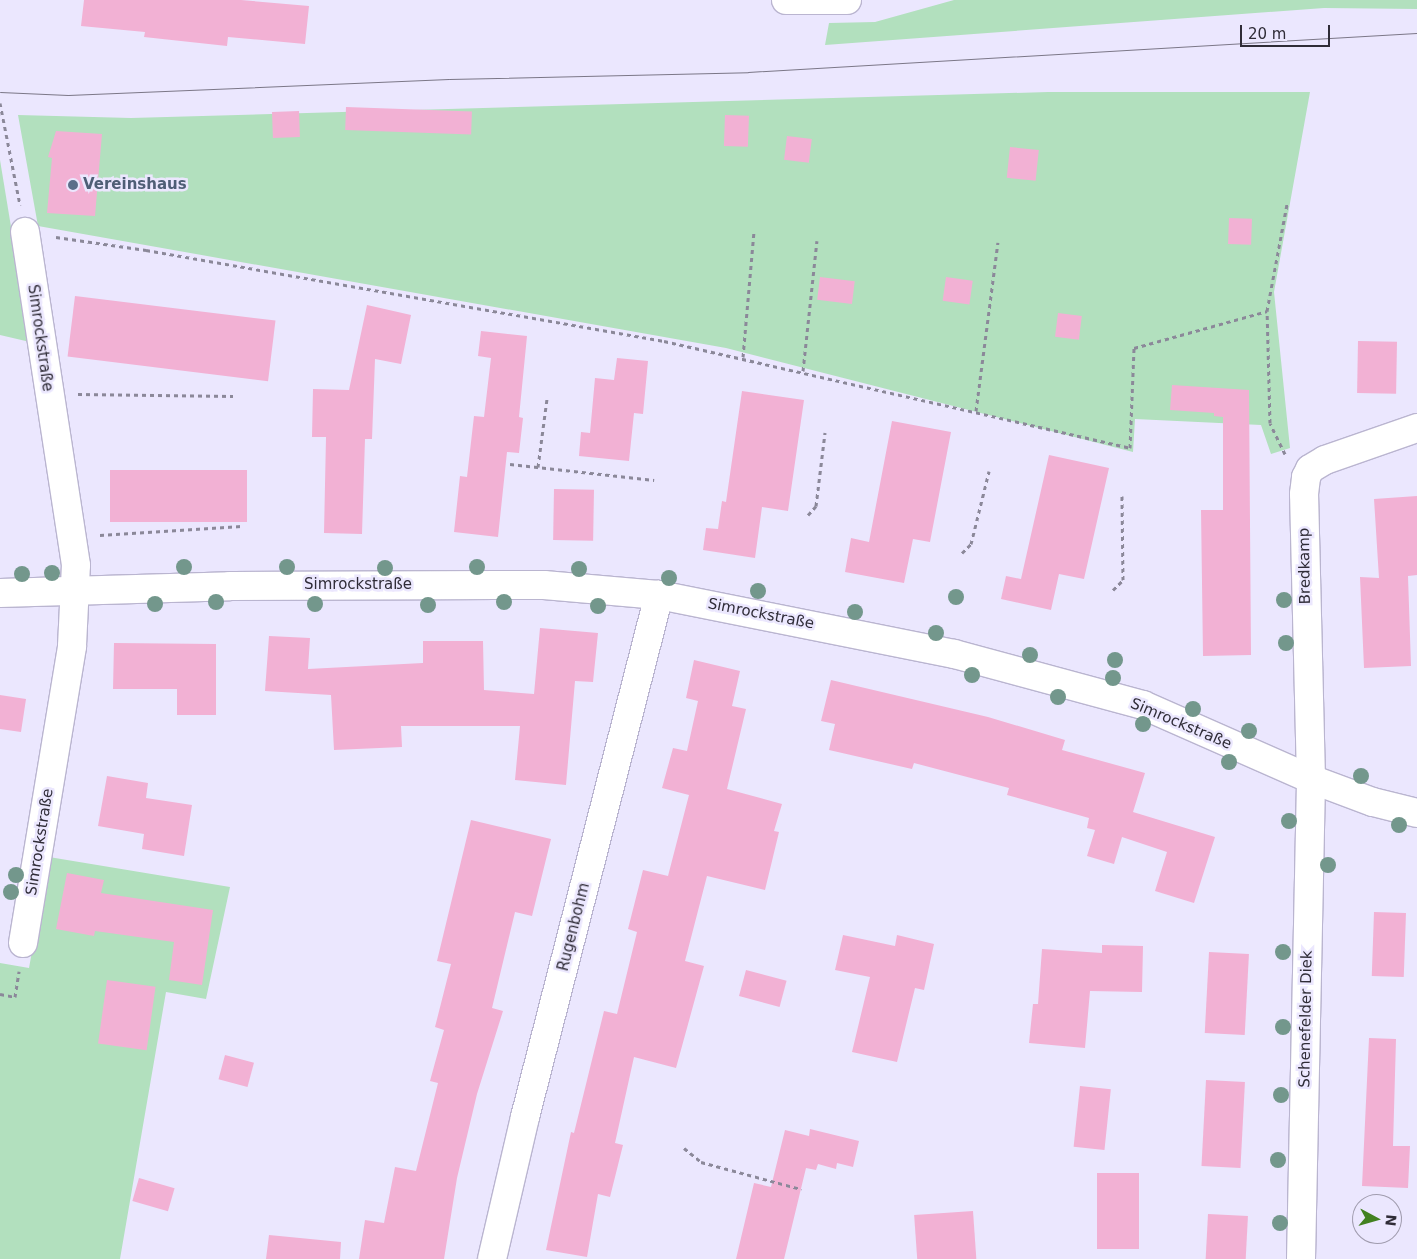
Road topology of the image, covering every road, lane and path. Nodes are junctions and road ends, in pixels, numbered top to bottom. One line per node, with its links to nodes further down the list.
1 (786, 0): 2 (street)
2 (847, 0)
3 (0, 103): 4 (path)
4 (13, 171)
5 (1287, 204): 10 (path)
6 (754, 231): 13 (path)
7 (25, 232): 11 (path); 15 (street, Simrockstraße)
8 (817, 241): 14 (path)
9 (998, 242): 18 (path)
10 (1267, 311): 18 (path); 24 (path)
11 (669, 342): 12 (path); 13 (path)
12 (668, 348)
13 (743, 357): 14 (path)
14 (803, 370): 18 (path)
15 (48, 394): 16 (path); 29 (street, Simrockstraße)
16 (233, 396)
17 (547, 399): 22 (path)
18 (976, 411)
19 (1417, 428): 24 (street)
20 (825, 433): 27 (path)
21 (510, 464): 22 (path)
22 (538, 467): 25 (path)
23 (989, 471): 30 (path)
24 (1306, 476): 35 (street, Bredkamp)
25 (654, 480)
26 (1122, 496): 31 (path)
27 (808, 515)
28 (242, 526): 29 (path)
29 (72, 537): 32 (street, Simrockstraße)
30 (962, 553)
31 (1113, 590)
32 (76, 592): 33 (street, Simrockstraße); 34 (street, Simrockstraße); 37 (street, Simrockstraße)
33 (0, 593)
34 (659, 595): 35 (street, Simrockstraße); 41 (street, Rugenbohm)
35 (1311, 779): 36 (street, Simrockstraße); 42 (street, Schenefelder Diek)
36 (1417, 813)
37 (24, 943): 38 (path)
38 (0, 994)
39 (684, 1148): 40 (path)
40 (801, 1188)
41 (492, 1259)
42 (1301, 1259)

